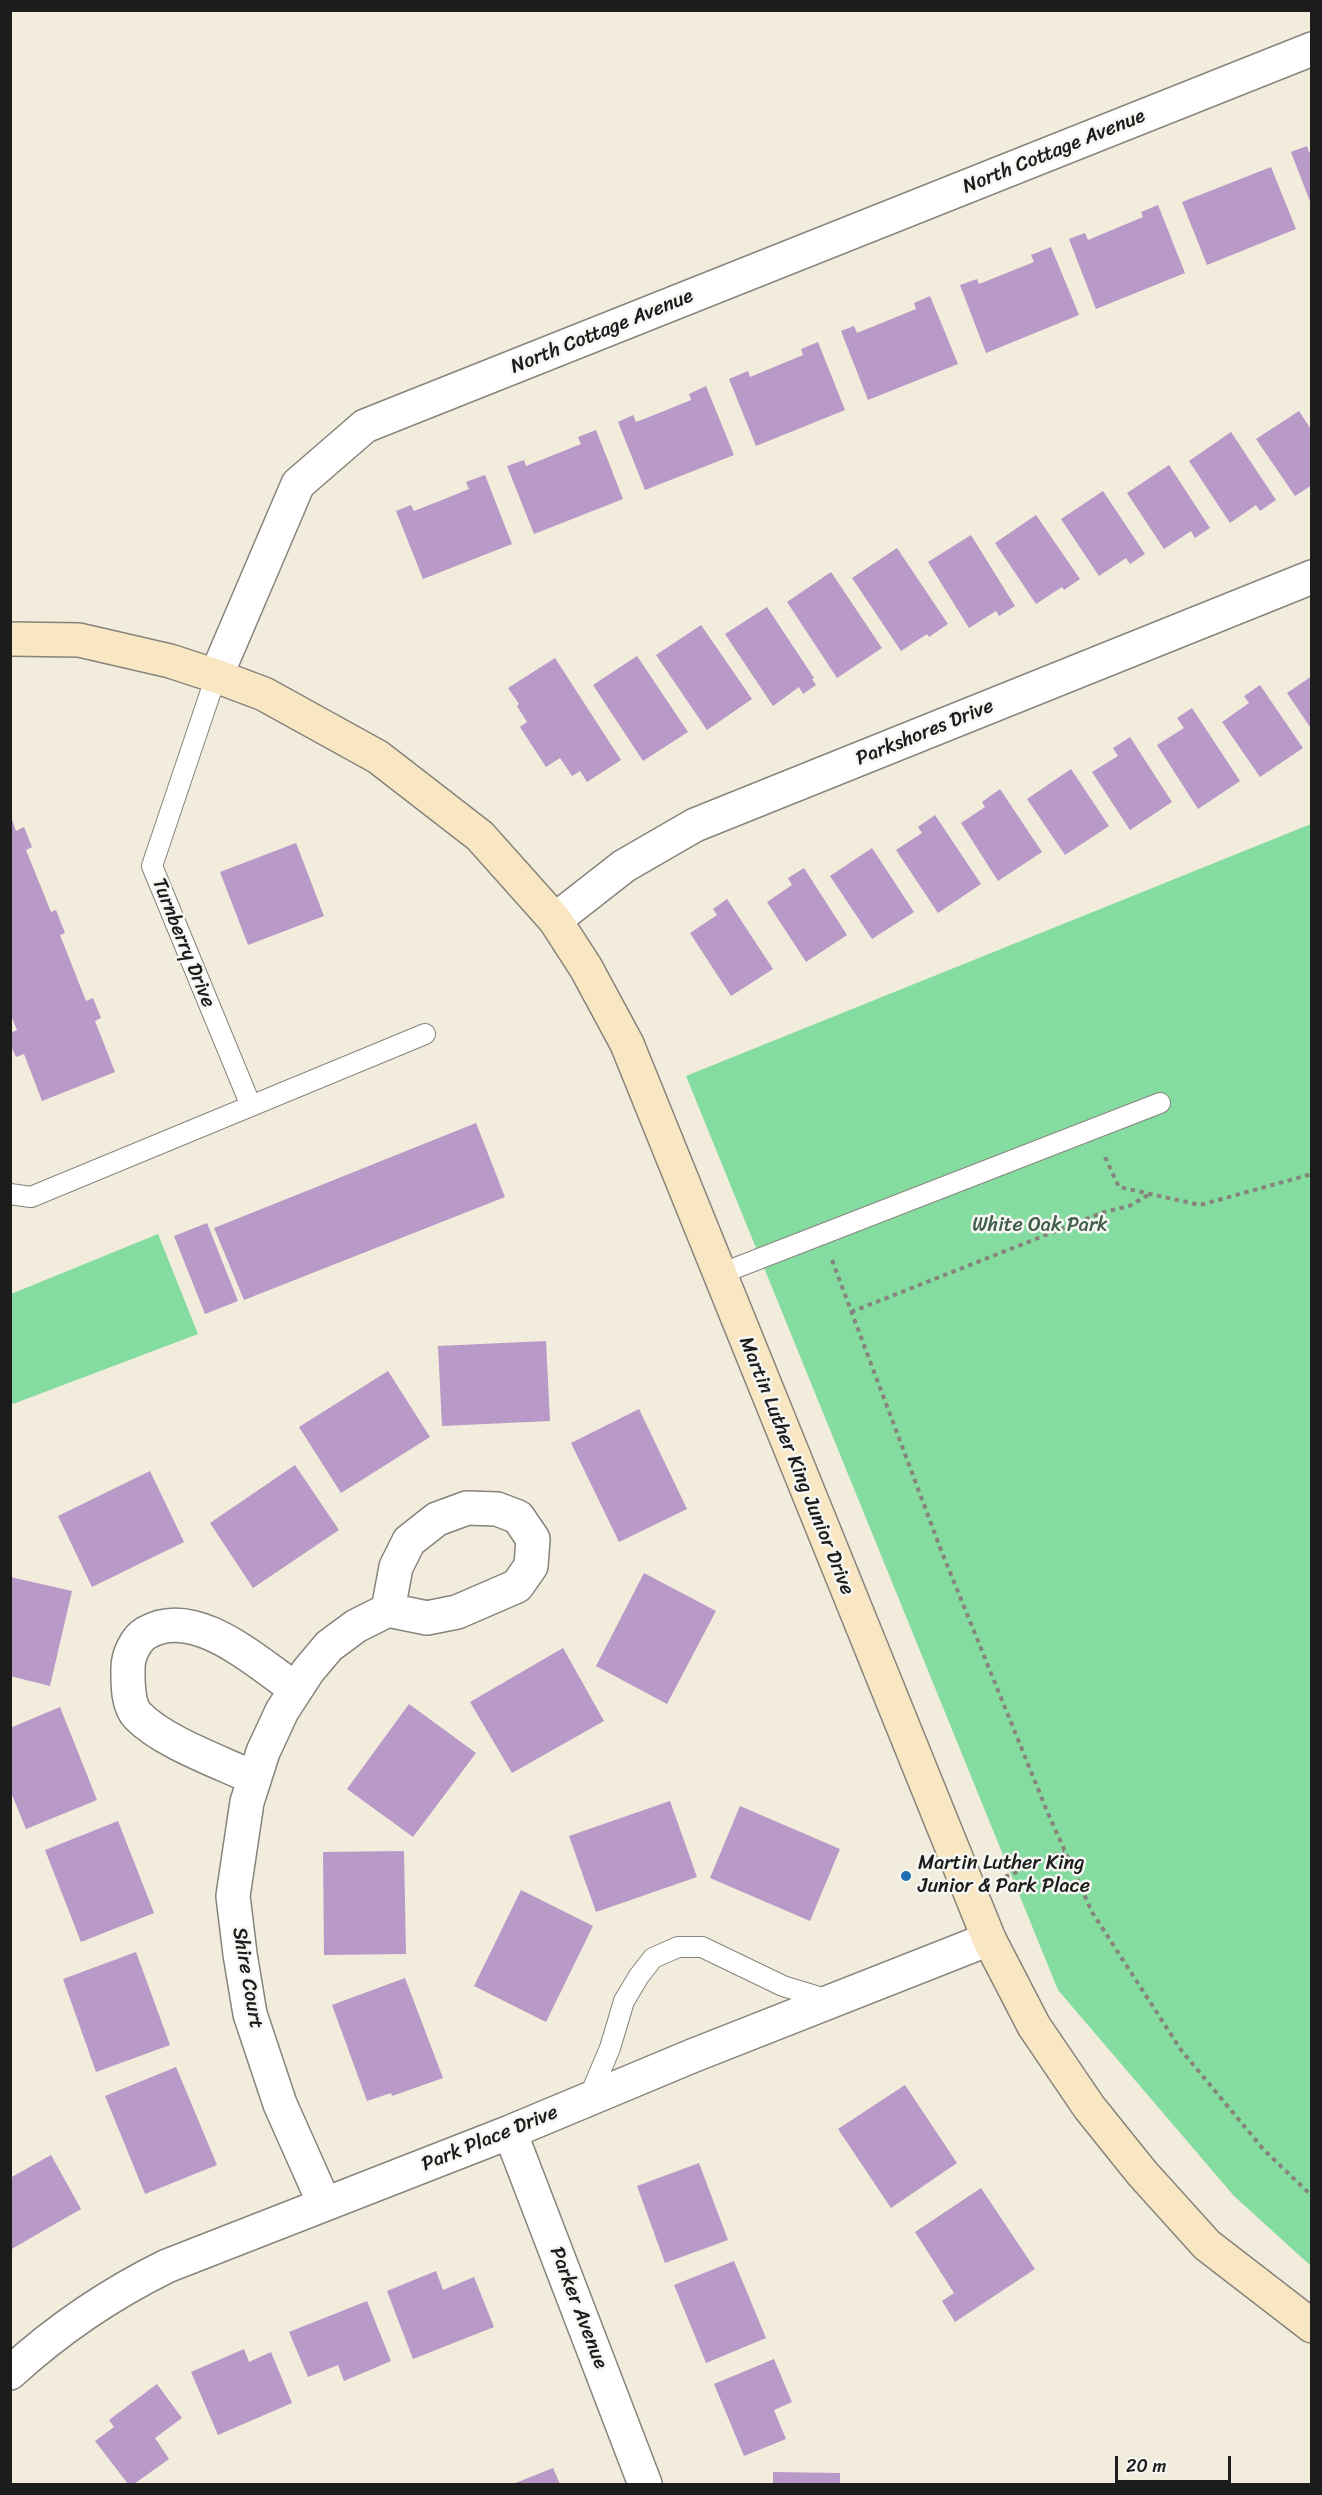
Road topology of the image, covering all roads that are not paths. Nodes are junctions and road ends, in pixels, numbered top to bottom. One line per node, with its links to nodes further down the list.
1 (1311, 49): 4 (street, North Cottage Avenue)
2 (1311, 577): 5 (street, Parkshores Drive)
3 (10, 639): 4 (main road)
4 (216, 676): 5 (main road, Martin Luther King Junior Drive); 8 (lane, Turnberry Drive)
5 (555, 920): 10 (main road, Martin Luther King Junior Drive)
6 (425, 1034): 8 (lane)
7 (1160, 1103): 10 (lane)
8 (251, 1106): 9 (lane)
9 (10, 1194)
10 (720, 1274): 14 (main road, Martin Luther King Junior Drive)
11 (388, 1610): 12 (street, Shire Court)
12 (296, 1689): 13 (street, Shire Court); 13 (street)
13 (254, 1778): 18 (street, Shire Court)
14 (988, 1939): 15 (street, Park Place Drive); 19 (main road, Martin Luther King Junior Drive)
15 (832, 2001): 16 (street, Park Place Drive); 16 (lane)
16 (588, 2100): 17 (street, Park Place Drive)
17 (510, 2132): 18 (street, Park Place Drive); 21 (street, Parker Avenue)
18 (324, 2203): 20 (street, Park Place Drive)
19 (1311, 2326)
20 (10, 2373)
21 (645, 2484)

